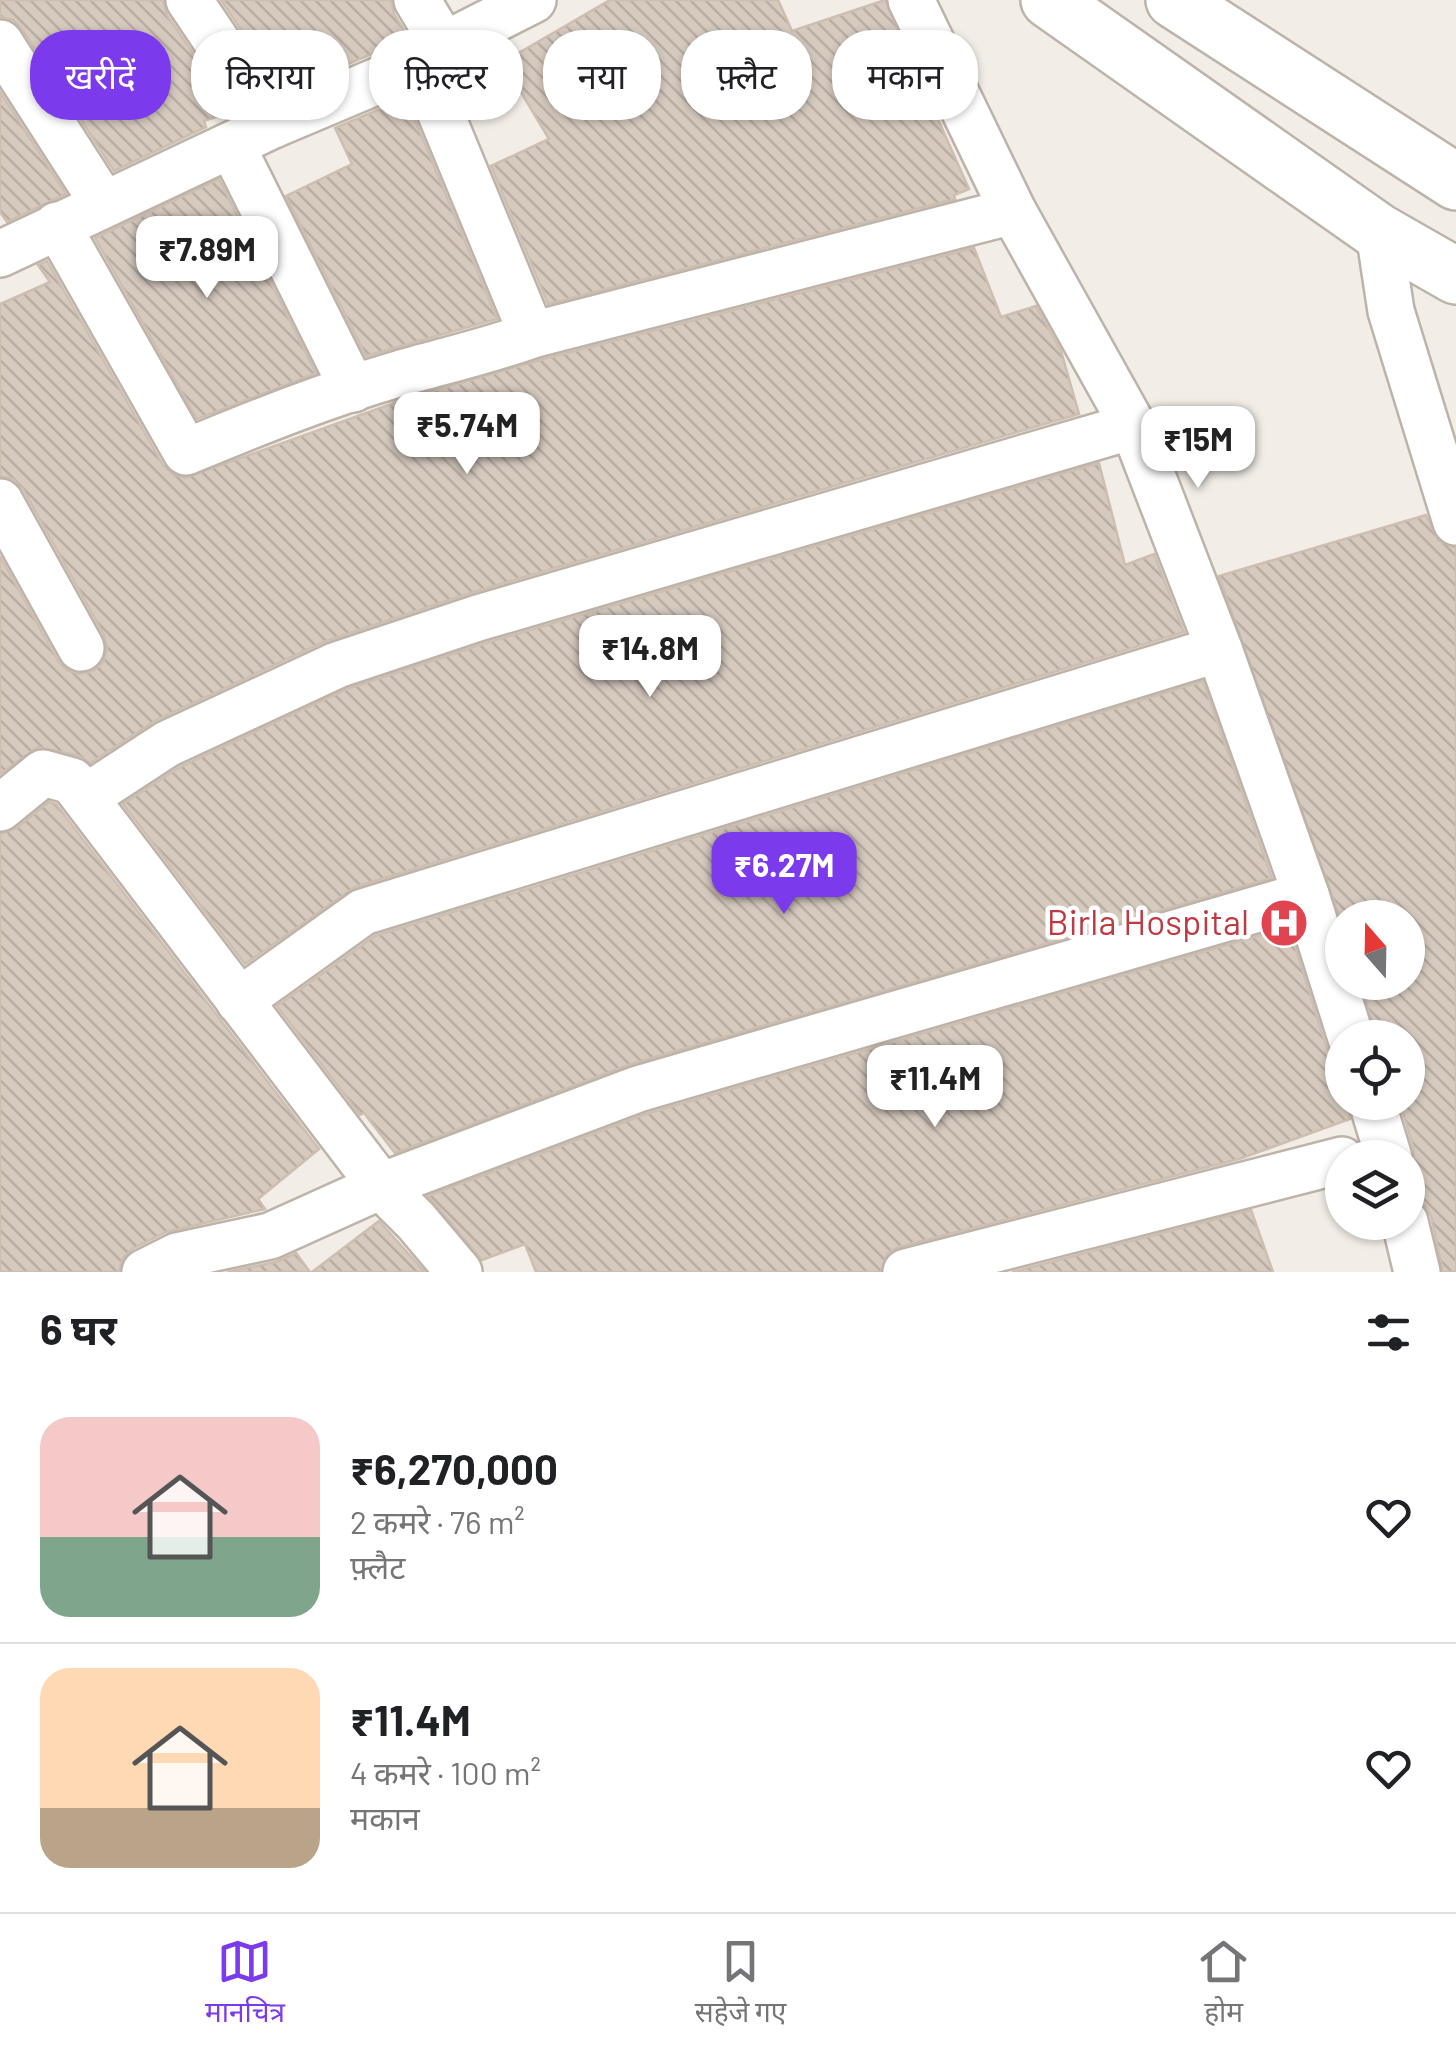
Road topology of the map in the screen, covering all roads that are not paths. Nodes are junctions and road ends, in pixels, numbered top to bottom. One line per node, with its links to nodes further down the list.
1 (189, 0): 12 (street)
2 (417, 0): 7 (street)
3 (533, 0): 8 (street)
4 (911, 0): 16 (street)
5 (1049, 0): 18 (street)
6 (1174, 0): 14 (street)
7 (425, 30)
8 (477, 30)
9 (0, 43): 15 (street)
10 (369, 82): 12 (street)
11 (455, 120): 21 (street)
12 (273, 125): 13 (street)
13 (232, 146): 15 (street); 22 (street)
14 (1456, 182)
15 (104, 203): 17 (street)
16 (1013, 212): 21 (street); 23 (street)
17 (57, 224): 19 (street); 22 (street)
18 (1379, 232): 20 (street); 25 (street)
19 (0, 254)
20 (1456, 276)
21 (532, 335): 22 (street)
22 (353, 389)
23 (1133, 426): 27 (street); 28 (street)
24 (0, 502): 26 (street)
25 (1456, 522)
26 (81, 648)
27 (1219, 649): 30 (street); 31 (street)
28 (86, 797): 29 (street); 31 (street)
29 (0, 808)
30 (1306, 894): 32 (street); 34 (street)
31 (240, 1001): 34 (street)
32 (1345, 1020)
33 (1325, 1164): 38 (street)
34 (381, 1186): 36 (street); 37 (street)
35 (1409, 1240): 39 (street)
36 (170, 1267)
37 (458, 1272)
38 (906, 1272)
39 (1417, 1272)

